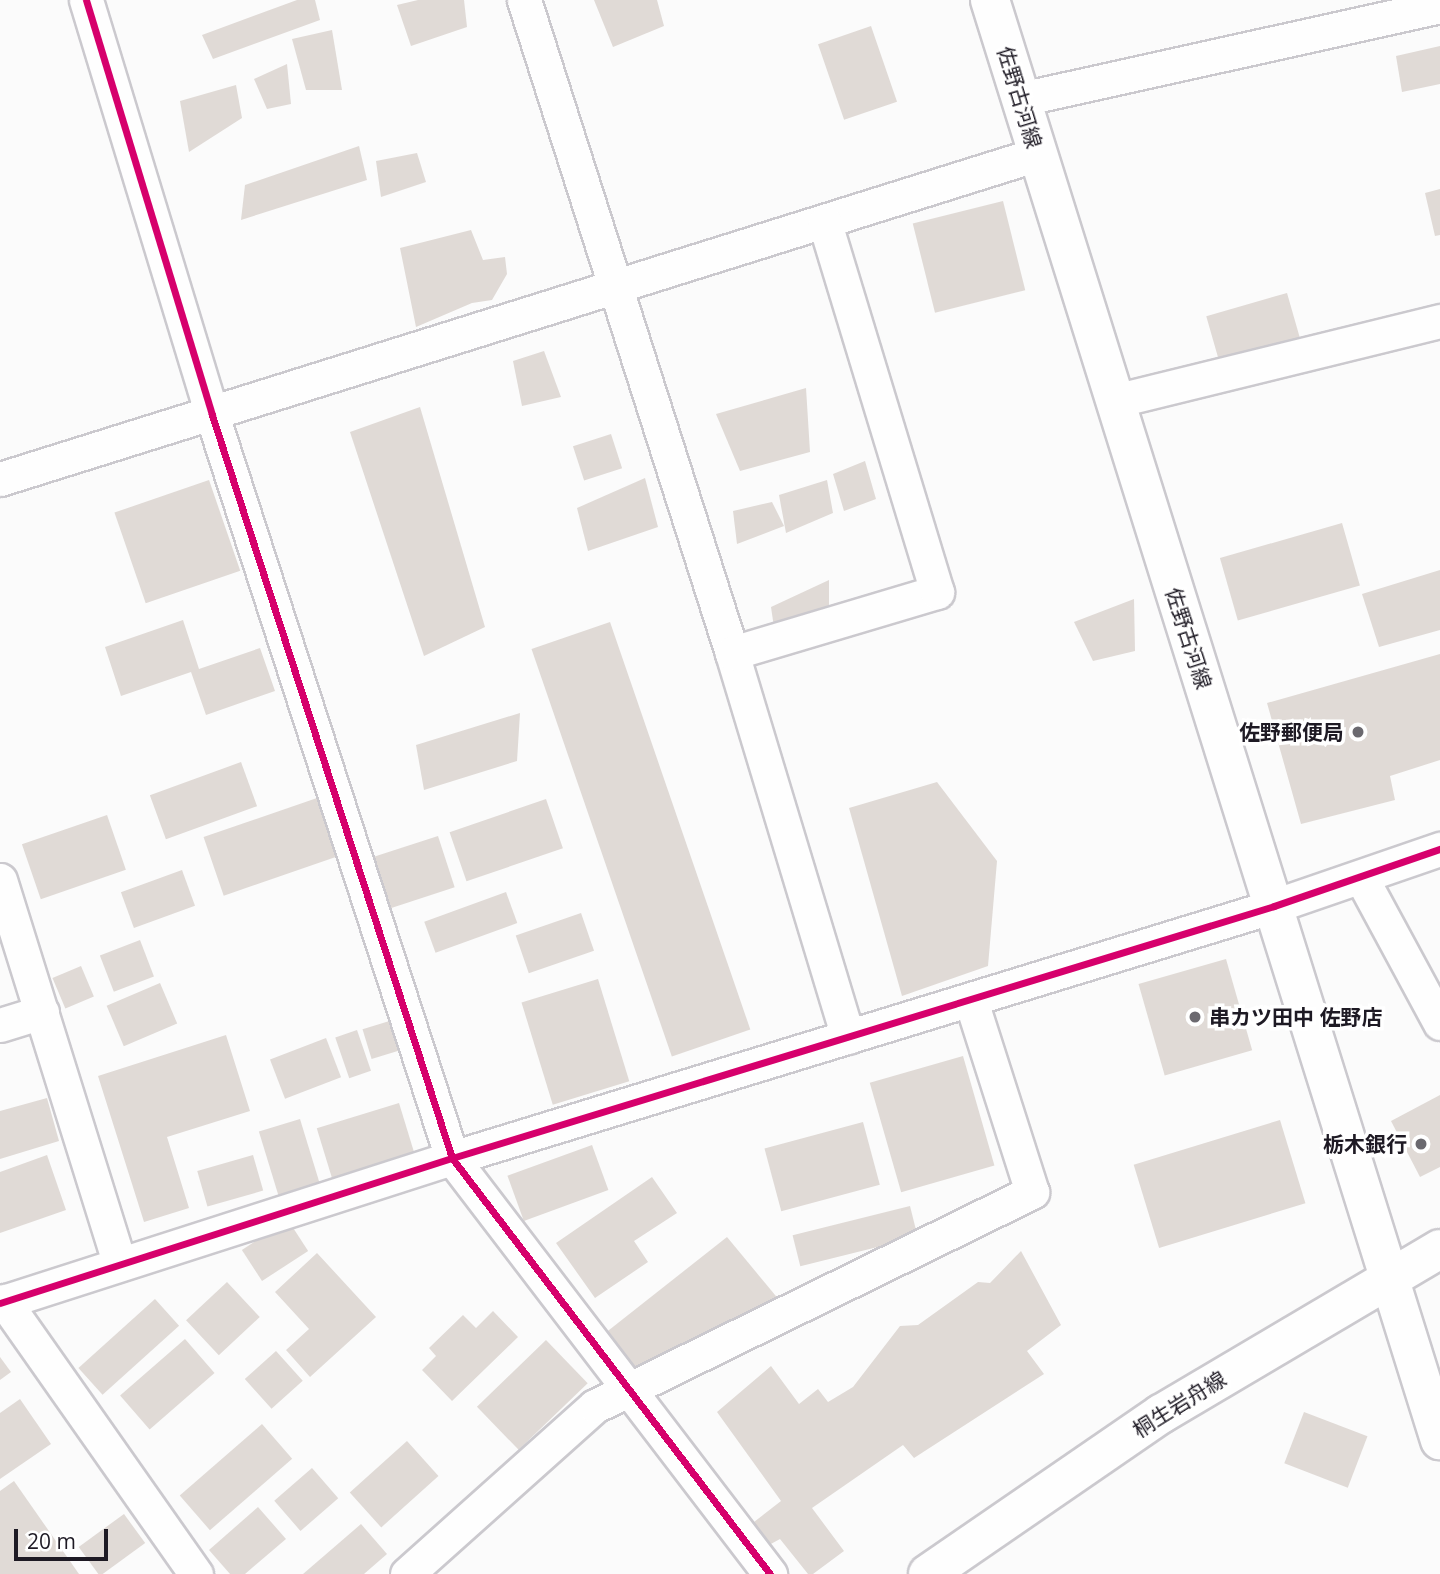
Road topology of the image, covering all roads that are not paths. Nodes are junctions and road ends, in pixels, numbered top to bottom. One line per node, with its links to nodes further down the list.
1 (86, 0): 11 (street)
2 (524, 0): 8 (street)
3 (990, 0): 5 (main road, 佐野古河線)
4 (1440, 6): 5 (street)
5 (1021, 99): 6 (main road, 佐野古河線)
6 (1038, 154): 7 (street); 10 (main road, 佐野古河線)
7 (825, 223): 8 (street); 13 (street)
8 (616, 289): 11 (street); 13 (street)
9 (1440, 321): 10 (street)
10 (1114, 401): 17 (main road, 佐野古河線)
11 (212, 415): 12 (street); 23 (street)
12 (0, 479)
13 (732, 653): 22 (street)
14 (1440, 849): 15 (street)
15 (1361, 877): 17 (street); 20 (street)
16 (0, 880): 19 (street)
17 (1274, 906): 18 (street); 26 (main road, 佐野古河線)
18 (971, 1001): 22 (street); 28 (street)
19 (41, 1013): 21 (street); 25 (street)
20 (1440, 1023)
21 (0, 1025)
22 (848, 1038): 23 (street)
23 (453, 1158): 25 (street); 28 (street)
24 (1440, 1249): 26 (main road, 桐生岩舟線)
25 (119, 1262): 27 (street)
26 (1391, 1275): 29 (main road, 佐野古河線); 33 (main road, 桐生岩舟線)
27 (2, 1302): 30 (street)
28 (630, 1389): 31 (street); 32 (street)
29 (1440, 1440)
30 (197, 1574)
31 (407, 1574)
32 (770, 1574)
33 (928, 1574)

